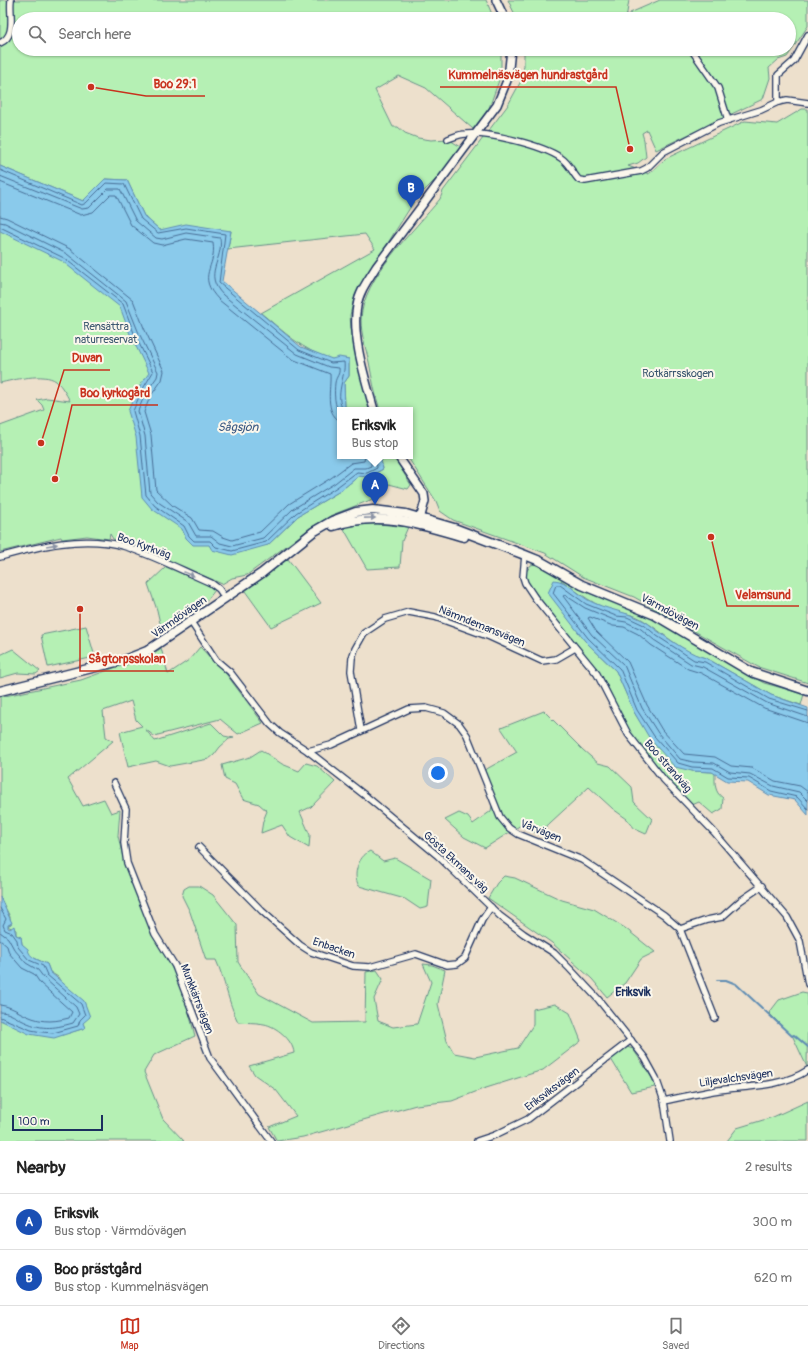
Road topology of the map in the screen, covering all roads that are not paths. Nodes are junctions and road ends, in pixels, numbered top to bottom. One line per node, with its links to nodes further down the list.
1 (11, 0): 5 (street)
2 (496, 0): 3 (street)
3 (502, 12)
4 (808, 35): 8 (street)
5 (0, 43)
6 (511, 56): 11 (street)
7 (696, 56): 10 (street)
8 (778, 102): 9 (street); 10 (street)
9 (808, 103)
10 (728, 120): 11 (street)
11 (476, 135): 12 (street); 13 (street)
12 (448, 139)
13 (373, 407)
14 (400, 459): 15 (street)
15 (420, 522): 16 (main road, Värmdövägen); 18 (main road, Värmdövägen)
16 (523, 554): 20 (street, Boo strandväg); 21 (main road, Värmdövägen)
17 (0, 557): 18 (street, Boo Kyrkväg, one-way to 18)
18 (225, 598): 19 (main road, Värmdövägen)
19 (191, 622): 22 (main road, Värmdövägen); 24 (street, Gösta Ekmans väg)
20 (575, 648): 23 (street, Nämndemansvägen); 27 (street, Boo strandväg)
21 (808, 690)
22 (0, 691)
23 (361, 730): 24 (street, Vårvägen); 29 (street, Vårvägen)
24 (308, 751): 28 (street, Gösta Ekmans väg)
25 (114, 783): 36 (street, Munkkärrsvägen)
26 (199, 847): 28 (street, Enbacken)
27 (762, 886): 29 (street); 30 (street, Boo strandväg)
28 (491, 908): 32 (street, Gösta Ekmans väg)
29 (680, 929): 31 (street, Vårvägen)
30 (808, 984)
31 (715, 1018)
32 (631, 1040): 34 (street, Gösta Ekmans väg); 35 (street, Eriksviksvägen)
33 (808, 1070): 34 (street, Liljevalchsvägen)
34 (664, 1101): 38 (street, Gösta Ekmans väg)
35 (496, 1138): 37 (street, Eriksviksvägen)
36 (271, 1141)
37 (477, 1141)
38 (670, 1141)

